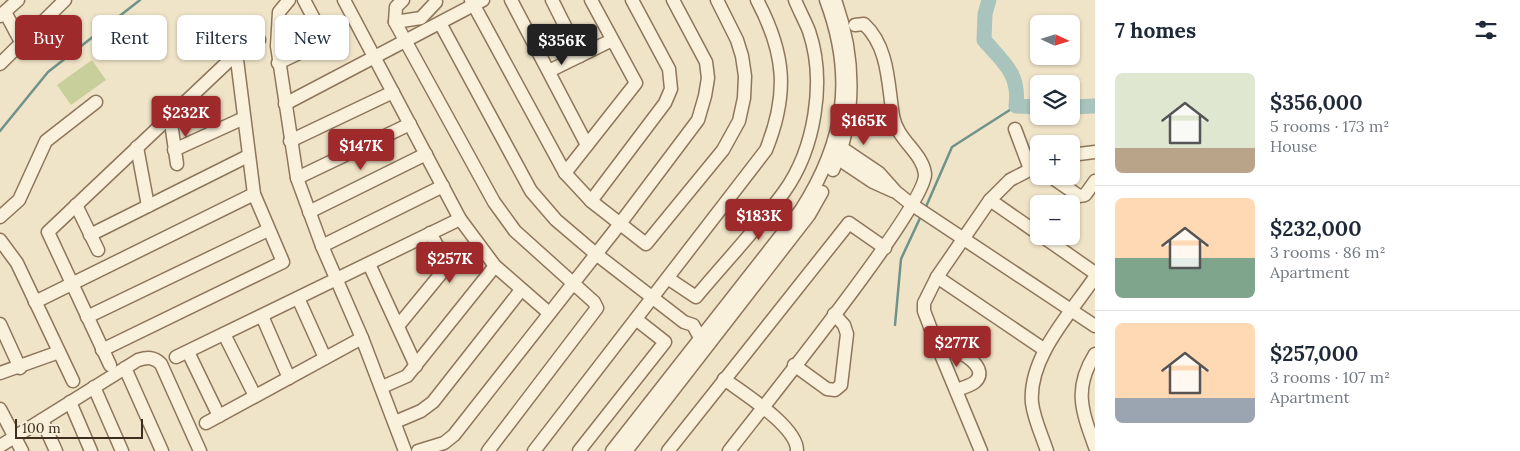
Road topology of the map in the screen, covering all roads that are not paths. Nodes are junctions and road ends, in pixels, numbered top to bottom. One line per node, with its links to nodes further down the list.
1 (18, 0): 19 (street)
2 (64, 0): 20 (street)
3 (290, 0): 32 (street)
4 (304, 0): 32 (street)
5 (344, 0): 29 (street)
6 (403, 0): 22 (street)
7 (511, 0): 34 (street)
8 (552, 0): 28 (street)
9 (591, 0): 25 (street)
10 (632, 0): 61 (street)
11 (673, 0): 68 (street)
12 (717, 0): 68 (street)
13 (757, 0): 86 (street)
14 (795, 0): 86 (street)
15 (826, 0): 46 (street)
16 (835, 0): 46 (street)
17 (436, 1): 21 (street); 22 (street)
18 (476, 2): 21 (street); 54 (street)
19 (3, 14): 24 (street)
20 (49, 15)
21 (444, 21): 26 (street); 79 (street)
22 (395, 22): 26 (street)
23 (855, 25): 62 (street)
24 (15, 33)
25 (612, 40): 28 (street); 43 (street)
26 (407, 41): 29 (street); 88 (street)
27 (15, 48): 33 (street)
28 (580, 56): 34 (street)
29 (374, 57): 35 (street); 37 (street)
30 (230, 60): 38 (street)
31 (236, 60): 39 (street)
32 (278, 63): 37 (street)
33 (0, 64)
34 (549, 71): 43 (street)
35 (393, 92): 40 (street); 42 (street)
36 (96, 102): 66 (street)
37 (285, 104): 42 (street)
38 (170, 116): 44 (street); 45 (street)
39 (244, 118): 45 (street); 50 (street)
40 (410, 124): 48 (street); 55 (street)
41 (1015, 138): 51 (street)
42 (290, 141): 55 (street)
43 (587, 145): 54 (street)
44 (138, 147): 63 (street); 64 (street)
45 (174, 150): 52 (street)
46 (837, 151): 62 (street); 104 (street)
47 (1095, 152): 49 (street)
48 (426, 154): 58 (street); 65 (street)
49 (1080, 154)
50 (248, 156): 59 (street); 64 (street)
51 (1030, 159)
52 (177, 164)
53 (1030, 170): 60 (street)
54 (566, 173): 61 (street)
55 (297, 178): 65 (street)
56 (1095, 181): 57 (street)
57 (1063, 185)
58 (443, 186): 67 (street); 76 (street)
59 (254, 194): 70 (street); 87 (street)
60 (990, 200): 69 (street); 73 (street)
61 (591, 201): 68 (street)
62 (911, 204): 73 (street); 77 (street)
63 (76, 205): 72 (street); 87 (street)
64 (148, 206): 72 (street)
65 (309, 212): 76 (street)
66 (0, 218)
67 (460, 219): 71 (street); 81 (street)
68 (619, 225): 79 (street)
69 (1030, 228)
70 (268, 230): 96 (street); 106 (street)
71 (430, 233): 80 (street); 100 (street)
72 (90, 235): 78 (street)
73 (962, 238): 83 (street); 93 (street)
74 (0, 240): 92 (street)
75 (1055, 245): 82 (street)
76 (322, 246): 85 (street)
77 (885, 248): 95 (street); 120 (street)
78 (98, 250)
79 (596, 254): 88 (street); 91 (street)
80 (369, 264): 85 (street); 100 (street)
81 (495, 266): 89 (street); 115 (street)
82 (1095, 273)
83 (937, 277): 105 (street); 107 (street)
84 (1095, 277): 93 (street)
85 (336, 279): 90 (street); 103 (street)
86 (669, 279): 91 (street)
87 (72, 283): 92 (street); 96 (street)
88 (572, 285): 94 (street); 146 (street)
89 (521, 290): 94 (street); 131 (street)
90 (298, 298): 97 (street); 112 (street)
91 (653, 299): 98 (street); 104 (street)
92 (35, 302): 108 (street)
93 (1072, 312): 101 (street); 107 (street)
94 (549, 313): 135 (street)
95 (834, 314): 114 (street); 114 (street)
96 (87, 316): 106 (street)
97 (262, 316): 102 (street); 119 (street)
98 (637, 320): 147 (street); 148 (street)
99 (0, 324): 116 (street)
100 (398, 326): 115 (street)
101 (1095, 326)
102 (224, 334): 109 (street); 125 (street)
103 (362, 338): 112 (street); 123 (street)
104 (703, 338): 149 (street); 150 (street)
105 (937, 346): 124 (street); 124 (street)
106 (102, 350): 113 (street)
107 (1045, 350): 154 (street)
108 (59, 352): 116 (street); 121 (street)
109 (188, 352): 111 (street); 129 (street)
110 (1095, 354): 136 (street)
111 (176, 357)
112 (325, 358): 119 (street)
113 (110, 365)
114 (794, 365): 127 (street)
115 (416, 366): 123 (street)
116 (20, 368): 118 (street)
117 (125, 368): 122 (street); 142 (street); 143 (street)
118 (0, 373)
119 (289, 378): 125 (street)
120 (724, 379): 127 (street); 151 (street)
121 (73, 381)
122 (94, 387): 126 (street); 141 (street)
123 (382, 387): 131 (street)
124 (956, 390): 153 (street)
125 (255, 396): 129 (street)
126 (70, 402): 130 (street); 140 (street)
127 (762, 408): 137 (street); 152 (street)
128 (0, 409): 133 (street)
129 (219, 416): 132 (street)
130 (42, 420): 133 (street); 139 (street)
131 (395, 422): 144 (street)
132 (206, 424)
133 (16, 436): 134 (street); 138 (street)
134 (0, 446)
135 (446, 447): 145 (street)
136 (1095, 447)
137 (732, 450)
138 (22, 451)
139 (56, 451)
140 (91, 451)
141 (122, 451)
142 (162, 451)
143 (200, 451)
144 (405, 451)
145 (418, 451)
146 (488, 451)
147 (534, 451)
148 (579, 451)
149 (612, 451)
150 (626, 451)
151 (668, 451)
152 (797, 451)
153 (981, 451)
154 (1047, 451)

